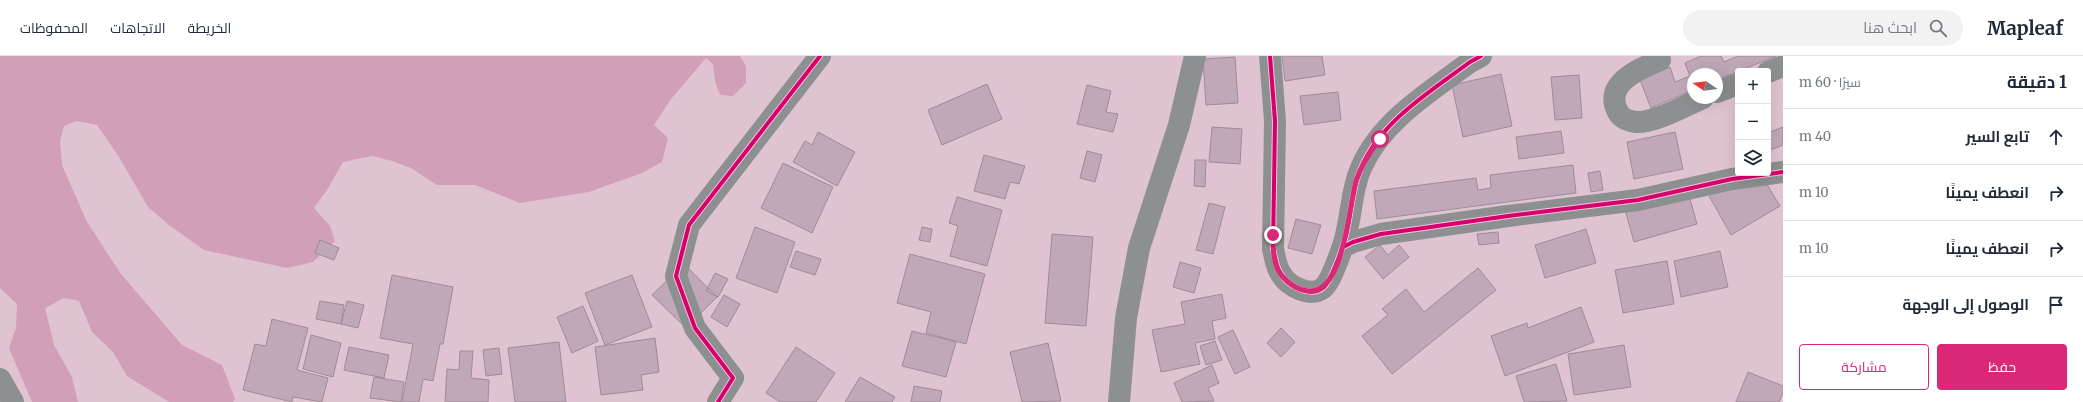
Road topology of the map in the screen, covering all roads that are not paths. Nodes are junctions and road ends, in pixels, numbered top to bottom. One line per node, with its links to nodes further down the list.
1 (820, 56): 15 (street)
2 (1195, 56): 16 (street)
3 (1270, 56): 12 (street)
4 (1481, 56): 12 (street)
5 (1660, 60): 10 (street)
6 (1783, 66): 7 (street)
7 (1771, 71)
8 (1735, 85): 9 (street)
9 (1723, 90)
10 (1688, 104)
11 (1783, 172): 12 (street)
12 (1343, 247)
13 (0, 379): 14 (street)
14 (13, 402)
15 (718, 402)
16 (1119, 402)

